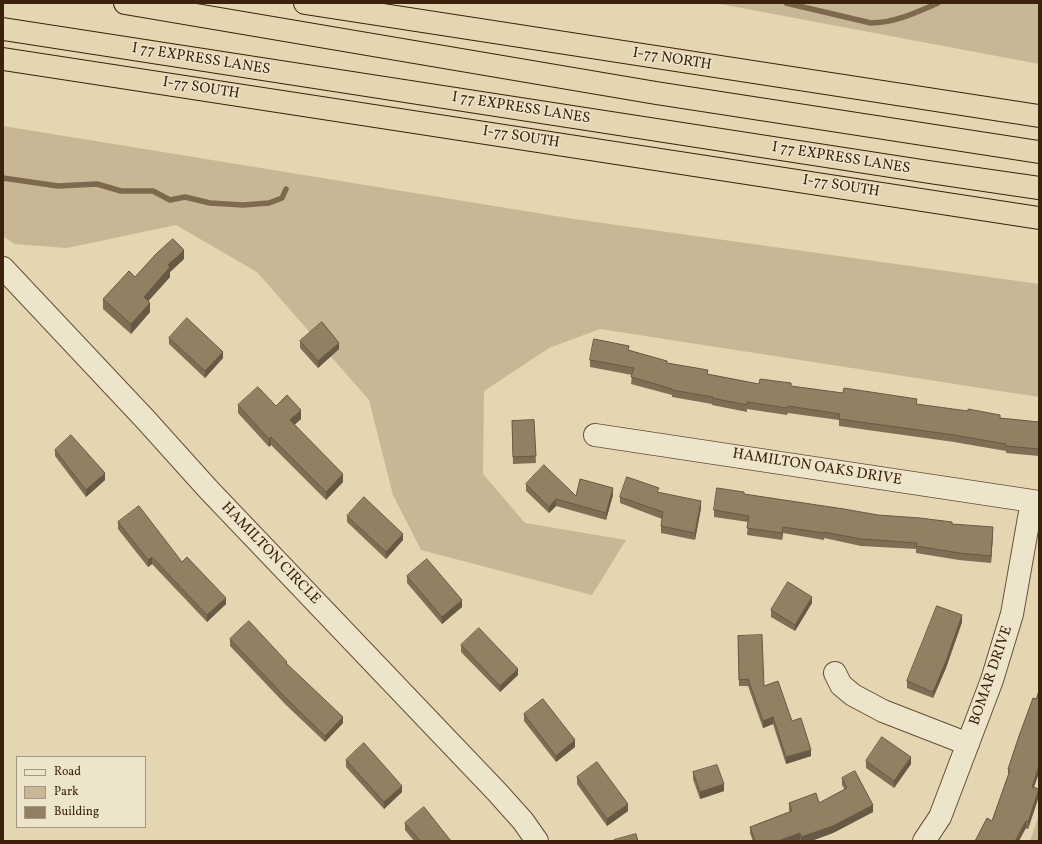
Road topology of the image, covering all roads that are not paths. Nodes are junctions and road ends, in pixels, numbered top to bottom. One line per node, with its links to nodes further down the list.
1 (125, 3): 6 (highway)
2 (305, 3): 5 (highway, I-77 NORTH)
3 (3, 29): 7 (highway, I 77 EXPRESS LANES)
4 (5, 60): 8 (highway, I-77 SOUTH)
5 (1039, 116)
6 (1039, 152)
7 (1039, 188)
8 (1039, 218)
9 (3, 268): 14 (street, HAMILTON CIRCLE)
10 (595, 434): 11 (street, HAMILTON OAKS DRIVE)
11 (1035, 502): 13 (street, BOMAR DRIVE)
12 (835, 673): 13 (street)
13 (968, 744): 15 (street, BOMAR DRIVE)
14 (537, 841)
15 (924, 841)

